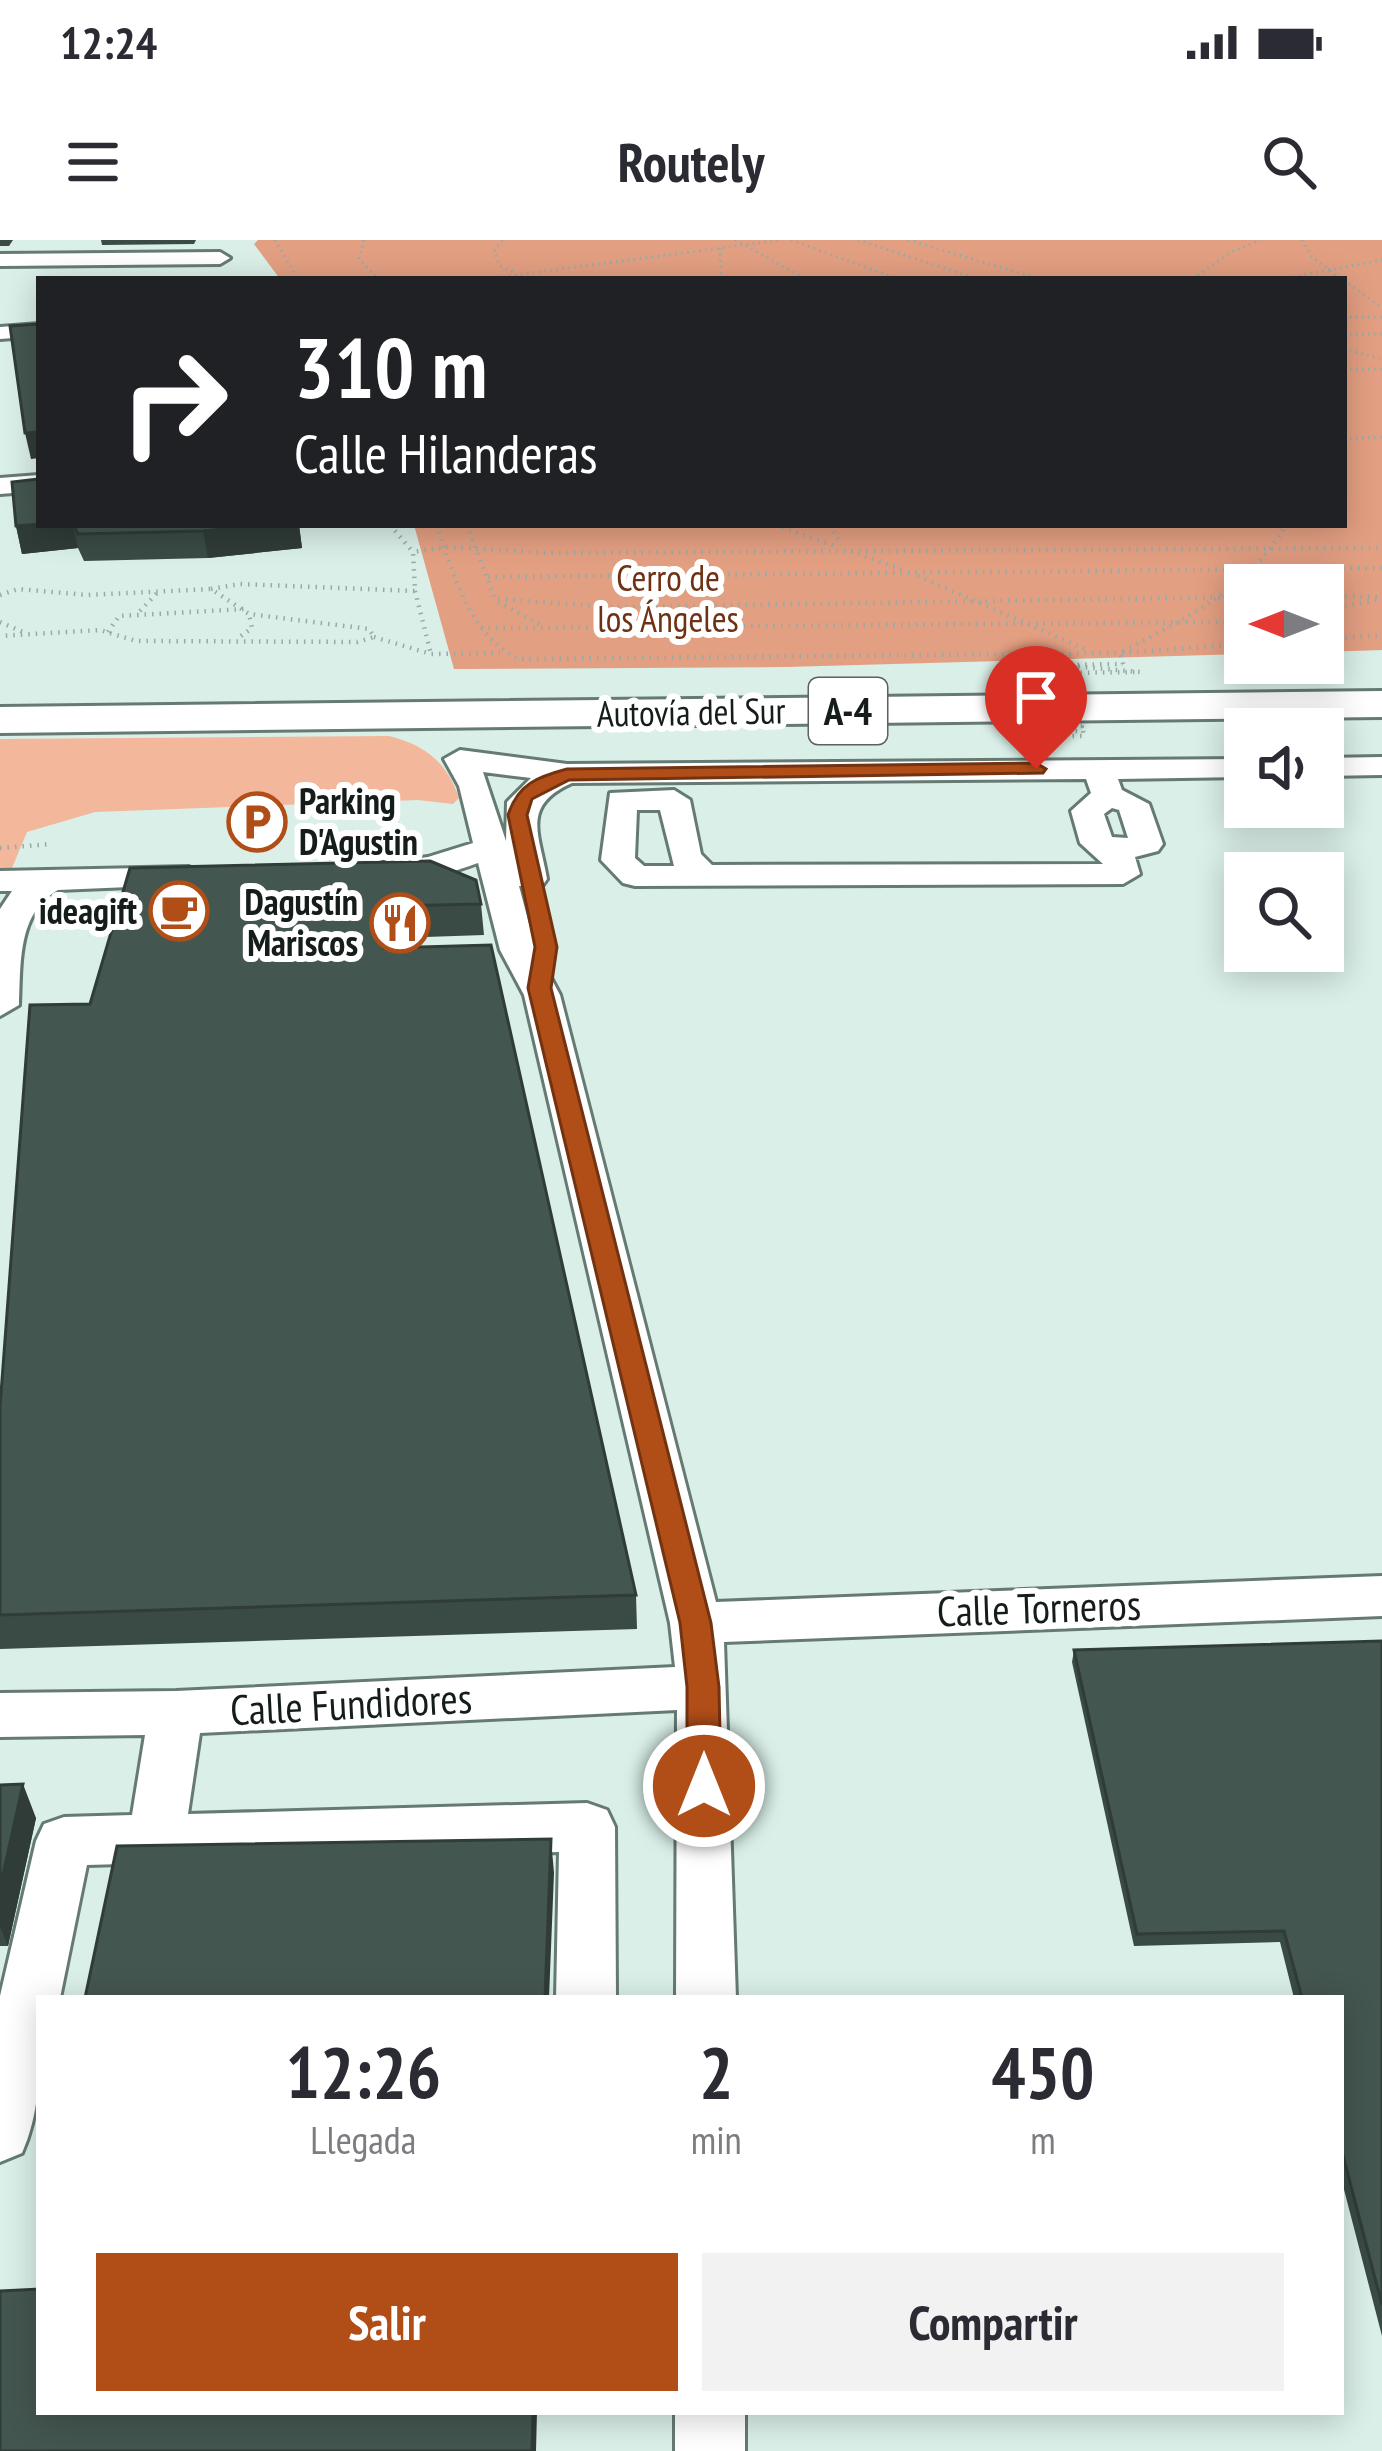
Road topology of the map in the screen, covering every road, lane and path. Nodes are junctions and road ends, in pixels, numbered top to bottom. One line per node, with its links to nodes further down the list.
1 (48, 240): 16 (street)
2 (275, 240): 20 (path)
3 (364, 240): 21 (path)
4 (502, 240): 22 (path)
5 (735, 240): 12 (path)
6 (781, 240): 12 (path)
7 (791, 240): 26 (path)
8 (858, 240): 27 (path)
9 (908, 240): 28 (path)
10 (1261, 240): 29 (path)
11 (1302, 240): 18 (path)
12 (743, 243): 13 (path); 25 (path)
13 (720, 248): 23 (path); 24 (path)
14 (224, 249): 16 (street); 19 (street)
15 (0, 260): 16 (street)
16 (34, 260)
17 (1382, 260): 18 (path)
18 (1327, 269): 30 (path); 31 (path)
19 (238, 276)
20 (296, 276)
21 (375, 276)
22 (520, 276)
23 (529, 276)
24 (721, 276)
25 (801, 276)
26 (890, 276)
27 (969, 276)
28 (1030, 276)
29 (1197, 276)
30 (1295, 276)
31 (1337, 276)
32 (1347, 282): 33 (path)
33 (1382, 308)
34 (1382, 316): 35 (path)
35 (1347, 317)
36 (36, 330): 37 (street)
37 (0, 333)
38 (1382, 334): 39 (path)
39 (1347, 335)
40 (1347, 350): 41 (path)
41 (1382, 359)
42 (1347, 369): 43 (path)
43 (1382, 369)
44 (1382, 437): 45 (path)
45 (1347, 440)
46 (36, 483): 47 (street)
47 (0, 485)
48 (393, 528): 59 (path)
49 (437, 528): 54 (path)
50 (468, 528): 58 (path)
51 (784, 528): 55 (path)
52 (832, 528): 55 (path)
53 (1285, 528): 56 (path)
54 (446, 548): 58 (path); 59 (path); 85 (path)
55 (842, 548): 56 (path); 58 (path); 64 (path)
56 (1276, 548): 57 (path); 60 (path)
57 (1382, 548)
58 (473, 550): 65 (path)
59 (413, 552): 67 (path)
60 (1257, 564)
61 (1224, 568): 64 (path)
62 (1344, 568): 63 (path)
63 (1382, 568)
64 (912, 574): 65 (path); 76 (path)
65 (488, 577): 75 (path)
66 (211, 590): 67 (path); 68 (path); 78 (path)
67 (415, 591): 97 (path)
68 (158, 592): 70 (path); 79 (path)
69 (1224, 592): 71 (path)
70 (0, 595)
71 (1218, 597): 72 (path); 76 (path); 82 (path)
72 (1224, 597)
73 (1344, 597): 74 (path)
74 (1382, 598): 77 (path)
75 (495, 599): 76 (path); 84 (path)
76 (968, 599): 83 (path)
77 (1344, 606)
78 (246, 612): 79 (path); 90 (path); 92 (path)
79 (134, 615): 86 (path)
80 (0, 622): 87 (path)
81 (1224, 622): 82 (path)
82 (1173, 623): 83 (path); 96 (path)
83 (1023, 625): 84 (path); 95 (path)
84 (542, 626): 85 (path)
85 (480, 628): 94 (path)
86 (108, 632): 87 (path); 92 (path)
87 (28, 634): 89 (path)
88 (1382, 634): 91 (path)
89 (0, 636)
90 (374, 637): 92 (path); 97 (path)
91 (1344, 637)
92 (238, 639)
93 (1224, 646): 96 (path)
94 (500, 652): 95 (path); 97 (path)
95 (1096, 653): 96 (path)
96 (1120, 653): 105 (path, bridge)
97 (431, 654)
98 (0, 681): 100 (highway)
99 (1382, 682): 100 (highway, Autovía del Sur / A-4)
100 (113, 691): 101 (highway, Autovía del Sur / A-4)
101 (0, 693)
102 (1382, 704): 103 (highway, Autovía del Sur / A-4)
103 (315, 718): 104 (highway, Autovía del Sur / A-4); 106 (highway)
104 (0, 720)
105 (1035, 736)
106 (460, 759): 110 (street); 114 (street)
107 (1382, 766): 108 (street)
108 (1344, 767)
109 (1224, 770): 111 (street)
110 (567, 774): 111 (street); 115 (street)
111 (1104, 783): 117 (street)
112 (52, 844): 113 (path)
113 (0, 848)
114 (488, 849): 115 (street); 116 (street); 122 (street)
115 (526, 853): 122 (street)
116 (343, 874)
117 (702, 875)
118 (230, 876): 119 (street)
119 (51, 880): 120 (street); 121 (street)
120 (0, 881)
121 (4, 918): 123 (street)
122 (539, 988): 125 (street)
123 (0, 1005)
124 (1382, 1596): 125 (street, Calle Torneros)
125 (696, 1623): 126 (street)
126 (703, 1687): 127 (street, Calle Fundidores); 131 (street)
127 (176, 1713): 128 (street, Calle Fundidores); 129 (street)
128 (0, 1715)
129 (156, 1839): 130 (street); 132 (street)
130 (586, 1995)
131 (706, 1995)
132 (0, 2132)
133 (710, 2415): 134 (street)
134 (710, 2451)

